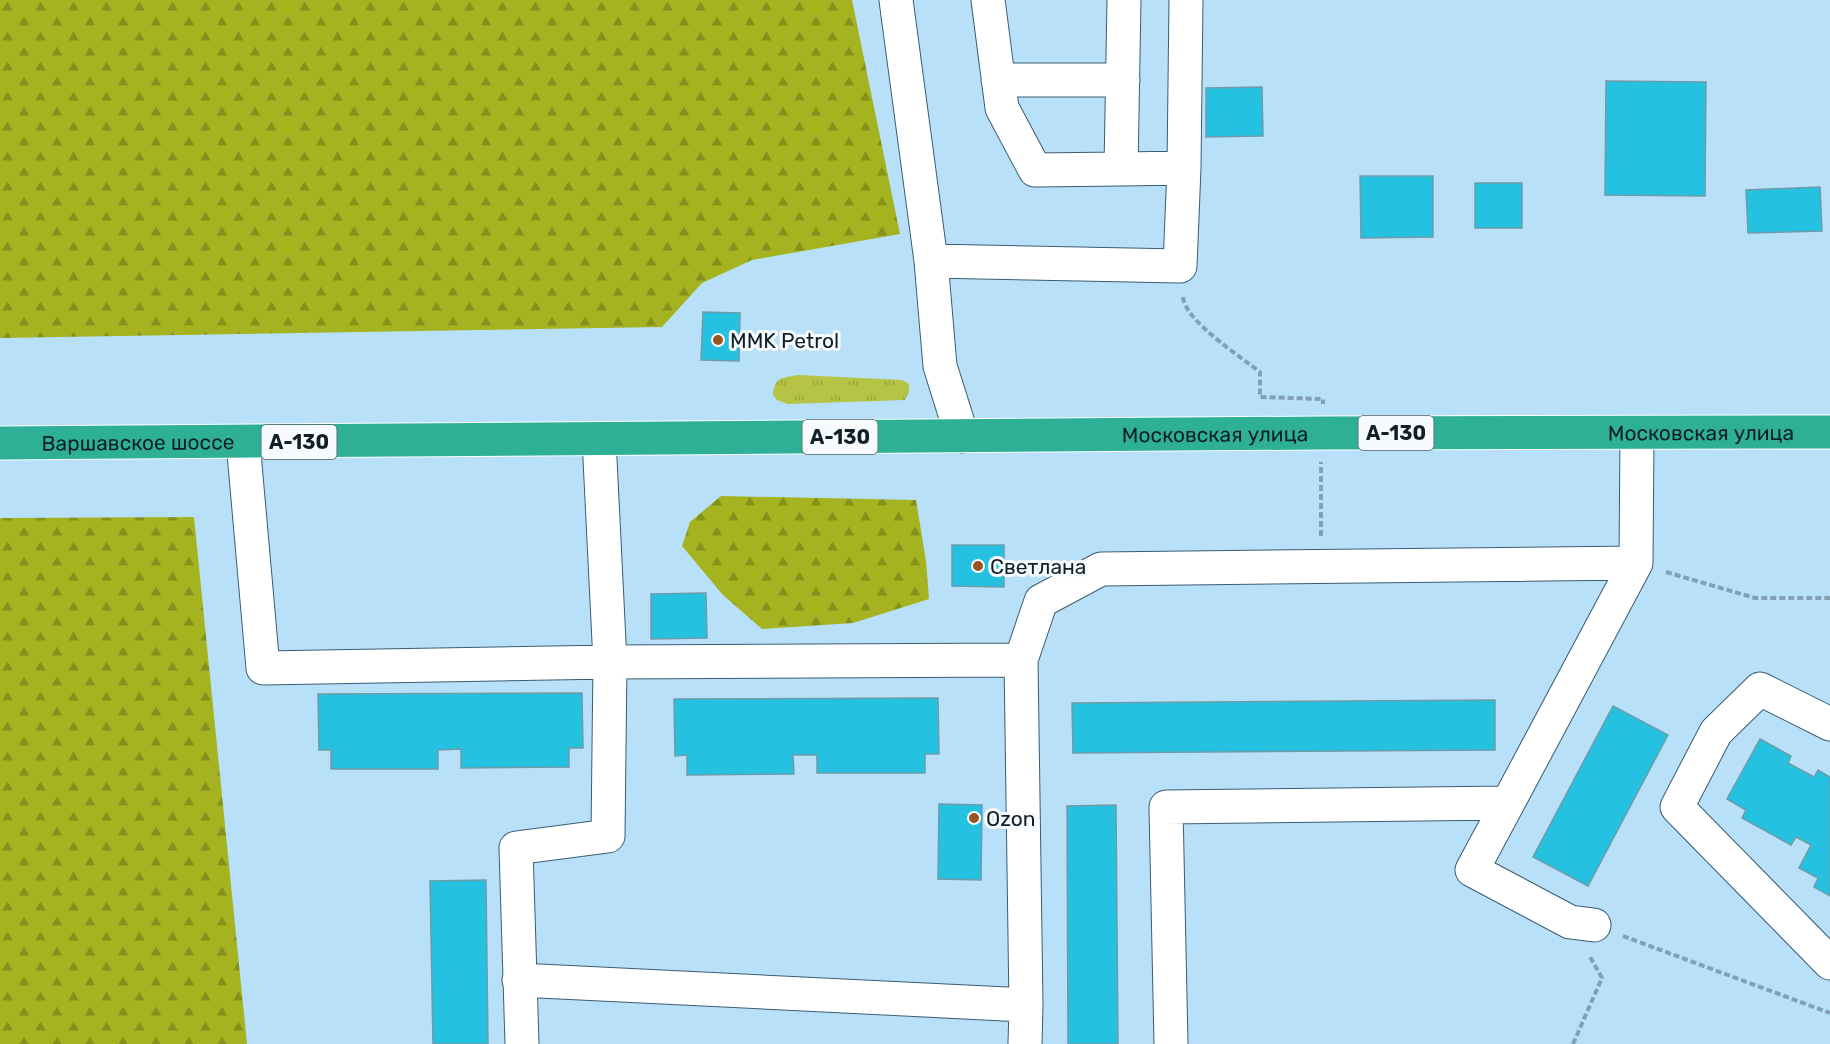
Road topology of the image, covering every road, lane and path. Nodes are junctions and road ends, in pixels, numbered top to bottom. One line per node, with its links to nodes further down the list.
1 (896, 0): 9 (street)
2 (988, 0): 5 (street)
3 (1124, 0): 6 (street)
4 (1186, 0): 8 (street)
5 (998, 80): 6 (street); 7 (street)
6 (1123, 80): 7 (street)
7 (1121, 168): 8 (street)
8 (1184, 168): 9 (street)
9 (931, 261): 12 (street)
10 (1830, 432): 11 (highway, Московская улица / А-130)
11 (1637, 434): 12 (highway, Московская улица / А-130); 16 (street)
12 (962, 436): 13 (highway, Московская улица / А-130)
13 (599, 440): 14 (highway, Варшавское шоссе / А-130); 19 (street)
14 (243, 442): 15 (highway, Варшавское шоссе / А-130); 19 (street)
15 (0, 443)
16 (1636, 563): 17 (path); 18 (street); 21 (street)
17 (1830, 598)
18 (1021, 660): 19 (street); 25 (street)
19 (610, 662): 24 (street)
20 (1830, 724): 23 (street)
21 (1508, 804): 22 (street); 29 (street)
22 (1582, 923): 26 (path); 30 (path)
23 (1830, 963)
24 (519, 980): 25 (street); 27 (street)
25 (1026, 1005): 28 (street)
26 (1830, 1012)
27 (522, 1044)
28 (1025, 1044)
29 (1171, 1044)
30 (1573, 1044)

